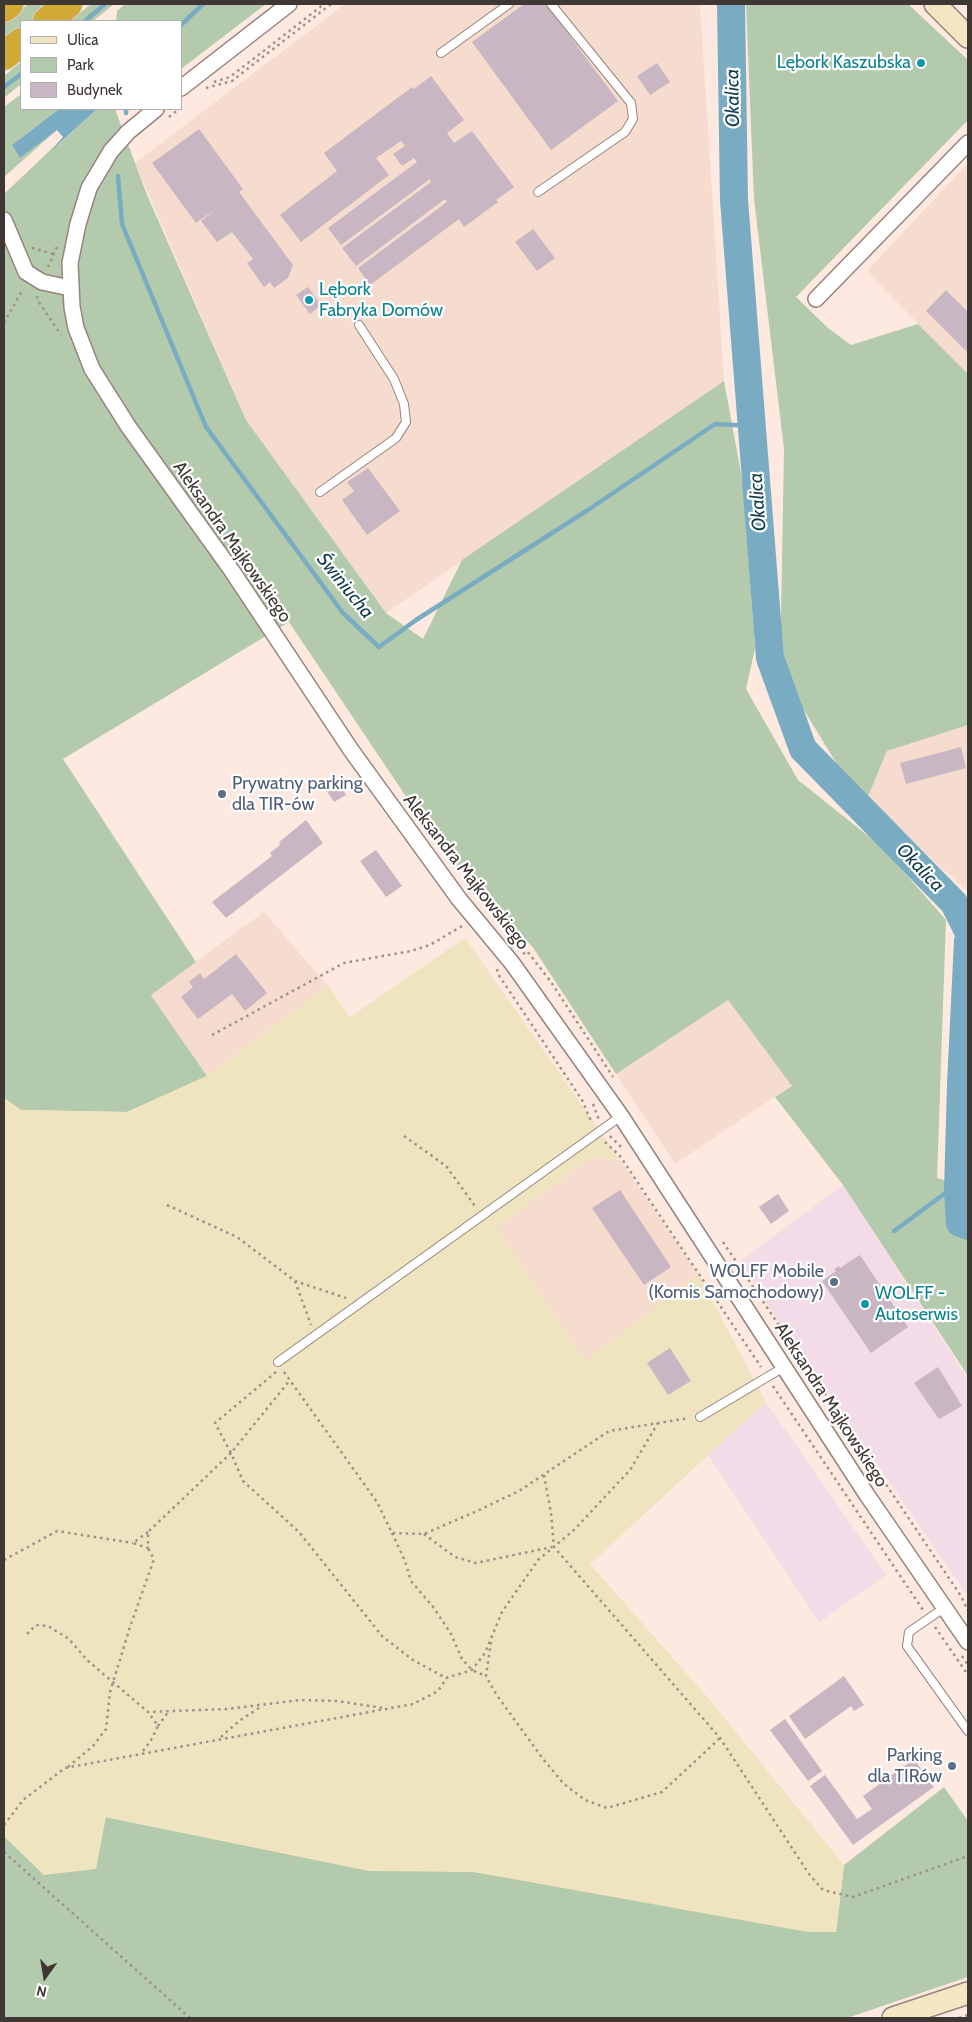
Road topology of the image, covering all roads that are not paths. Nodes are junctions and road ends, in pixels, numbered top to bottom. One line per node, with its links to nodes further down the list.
1 (9, 4): 7 (highway)
2 (68, 4): 8 (highway)
3 (289, 4): 13 (street)
4 (509, 4): 11 (lane)
5 (551, 4): 16 (lane)
6 (935, 4): 9 (main road)
7 (4, 8)
8 (48, 20)
9 (968, 36)
10 (20, 43): 12 (highway)
11 (441, 53)
12 (4, 56)
13 (182, 87)
14 (155, 110): 18 (street, Aleksandra Majkowskiego)
15 (968, 143): 19 (street)
16 (538, 192)
17 (4, 220): 18 (street)
18 (70, 288): 22 (street, Aleksandra Majkowskiego)
19 (816, 300)
20 (359, 325): 21 (lane)
21 (320, 492)
22 (621, 1116): 23 (lane); 24 (street, Aleksandra Majkowskiego)
23 (278, 1362)
24 (784, 1367): 25 (lane); 26 (street, Aleksandra Majkowskiego)
25 (700, 1416)
26 (944, 1608): 27 (street, Aleksandra Majkowskiego); 28 (lane)
27 (968, 1642)
28 (968, 1731)
29 (968, 1993): 30 (main road)
30 (893, 2018)

